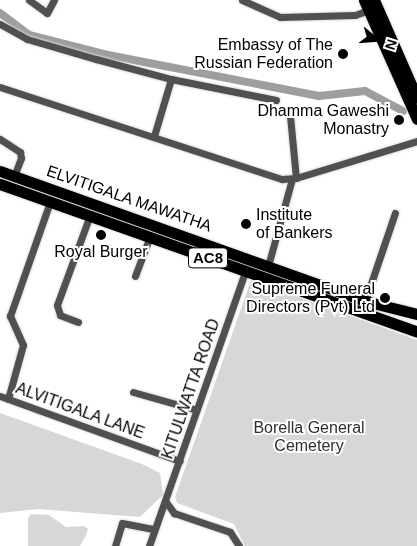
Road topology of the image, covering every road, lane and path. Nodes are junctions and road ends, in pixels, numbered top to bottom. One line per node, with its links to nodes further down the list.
1 (29, 0): 2 (street)
2 (54, 0)
3 (242, 0): 4 (street)
4 (373, 3): 8 (main road); 11 (main road)
5 (0, 24): 6 (street)
6 (172, 79): 9 (street); 12 (street)
7 (0, 87): 12 (street)
8 (417, 98)
9 (276, 100)
10 (290, 116): 17 (street)
11 (417, 119)
12 (154, 136): 17 (street)
13 (0, 139): 16 (street)
14 (417, 141): 17 (street)
15 (0, 172): 16 (main road, ELVITIGALA MAWATHA / AC8)
16 (14, 176): 23 (main road, ELVITIGALA MAWATHA / AC8)
17 (294, 179): 23 (street)
18 (0, 184): 19 (main road, ELVITIGALA MAWATHA / AC8)
19 (50, 202): 21 (main road, ELVITIGALA MAWATHA / AC8); 32 (street)
20 (395, 213): 26 (street)
21 (90, 215): 22 (main road, ELVITIGALA MAWATHA / AC8); 28 (street)
22 (150, 236): 24 (main road, ELVITIGALA MAWATHA / AC8); 25 (street)
23 (268, 266): 26 (main road, ELVITIGALA MAWATHA / AC8)
24 (245, 272): 29 (main road, ELVITIGALA MAWATHA / AC8); 33 (street, KITULWATTA ROAD)
25 (135, 276)
26 (365, 300): 27 (main road, ELVITIGALA MAWATHA / AC8)
27 (417, 314)
28 (78, 322)
29 (417, 332)
30 (133, 392): 33 (street)
31 (0, 396): 32 (street, ALVITIGALA LANE)
32 (8, 399): 34 (street, ALVITIGALA LANE)
33 (197, 410): 34 (street, KITULWATTA ROAD)
34 (180, 460): 35 (street, KITULWATTA ROAD)
35 (166, 502): 36 (street, KITULWATTA ROAD); 39 (street)
36 (154, 529): 37 (street); 38 (street, KITULWATTA ROAD)
37 (115, 546)
38 (149, 546)
39 (239, 546)

